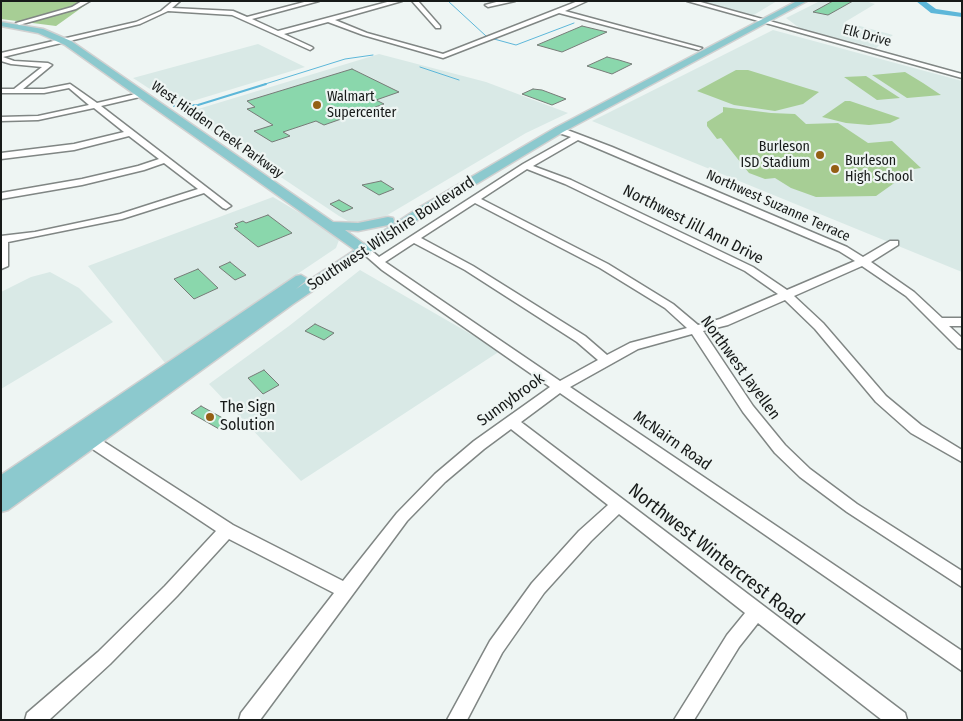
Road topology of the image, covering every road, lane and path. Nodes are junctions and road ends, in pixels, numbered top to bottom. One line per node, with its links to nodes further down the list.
1 (87, 1): 21 (street)
2 (177, 1): 13 (street)
3 (316, 1): 17 (street)
4 (399, 1): 18 (street)
5 (415, 1): 22 (street)
6 (512, 1): 12 (street)
7 (584, 1): 15 (street)
8 (690, 1): 16 (street, Elk Drive)
9 (784, 1): 16 (main road, Southwest Wilshire Boulevard)
10 (803, 1): 19 (main road, Southwest Wilshire Boulevard)
11 (228, 4): 14 (street)
12 (488, 6)
13 (167, 9): 14 (street); 24 (street)
14 (216, 11): 17 (street)
15 (559, 11): 18 (street); 26 (street)
16 (753, 18): 19 (street, Elk Drive); 26 (main road, Southwest Wilshire Boulevard)
17 (247, 19): 23 (street)
18 (329, 20): 23 (street)
19 (765, 21): 28 (street, Elk Drive); 32 (main road, Southwest Wilshire Boulevard)
20 (1, 23): 21 (main road, West Hidden Creek Parkway); 24 (main road, West Hidden Creek Parkway)
21 (19, 23): 24 (main road, West Hidden Creek Parkway)
22 (438, 27)
23 (279, 33): 25 (street)
24 (64, 40): 27 (street); 31 (main road, West Hidden Creek Parkway)
25 (310, 48)
26 (699, 48): 32 (main road, Southwest Wilshire Boulevard)
27 (1, 56): 30 (street)
28 (962, 76)
29 (1, 91): 30 (street)
30 (16, 91): 33 (street)
31 (140, 94): 33 (street); 48 (main road, West Hidden Creek Parkway)
32 (615, 96): 35 (main road, Southwest Wilshire Boulevard); 37 (main road, Southwest Wilshire Boulevard)
33 (99, 106): 34 (street); 36 (street)
34 (1, 119)
35 (559, 130): 38 (street, Northwest Suzanne Terrace); 40 (main road, Southwest Wilshire Boulevard)
36 (130, 133): 39 (street); 41 (street)
37 (536, 134): 40 (main road); 47 (main road, Southwest Wilshire Boulevard)
38 (576, 138): 42 (street); 54 (street, Northwest Suzanne Terrace)
39 (1, 156)
40 (514, 157): 52 (main road, Southwest Wilshire Boulevard)
41 (166, 159): 43 (street); 44 (street)
42 (526, 166): 45 (street); 56 (street, Northwest Jill Ann Drive)
43 (205, 190): 46 (street); 50 (street)
44 (1, 196)
45 (476, 200): 49 (street); 59 (street, Northwest Jayellen)
46 (226, 206)
47 (388, 221): 48 (main road); 52 (main road, Southwest Wilshire Boulevard)
48 (329, 226): 52 (main road, West Hidden Creek Parkway)
49 (416, 239): 53 (street); 61 (street)
50 (2, 240): 55 (street)
51 (894, 243): 54 (street, Sunnybrook)
52 (358, 246): 53 (street, McNairn Road); 64 (main road, Southwest Wilshire Boulevard); 66 (main road, Southwest Wilshire Boulevard)
53 (379, 261): 62 (street, McNairn Road)
54 (864, 261): 56 (street, Sunnybrook); 57 (street, Northwest Suzanne Terrace)
55 (3, 266)
56 (787, 295): 59 (street, Sunnybrook); 65 (street, Northwest Jill Ann Drive)
57 (940, 322): 58 (street); 60 (street, Northwest Suzanne Terrace)
58 (962, 322)
59 (695, 329): 61 (street, Sunnybrook); 70 (street, Northwest Jayellen)
60 (962, 345)
61 (606, 361): 62 (street, Sunnybrook)
62 (561, 386): 63 (street, Sunnybrook); 73 (street, McNairn Road)
63 (511, 422): 68 (street, Northwest Wintercrest Road); 71 (street, Sunnybrook)
64 (90, 440): 67 (main road, Southwest Wilshire Boulevard); 69 (street)
65 (962, 457)
66 (1, 485)
67 (1, 504)
68 (619, 505): 72 (street, Northwest Wintercrest Road); 76 (street)
69 (227, 530): 71 (street); 74 (street)
70 (962, 580)
71 (346, 591): 75 (street, Sunnybrook)
72 (757, 612): 77 (street); 78 (street, Northwest Wintercrest Road)
73 (962, 662)
74 (34, 720)
75 (248, 720)
76 (456, 720)
77 (683, 720)
78 (898, 720)

